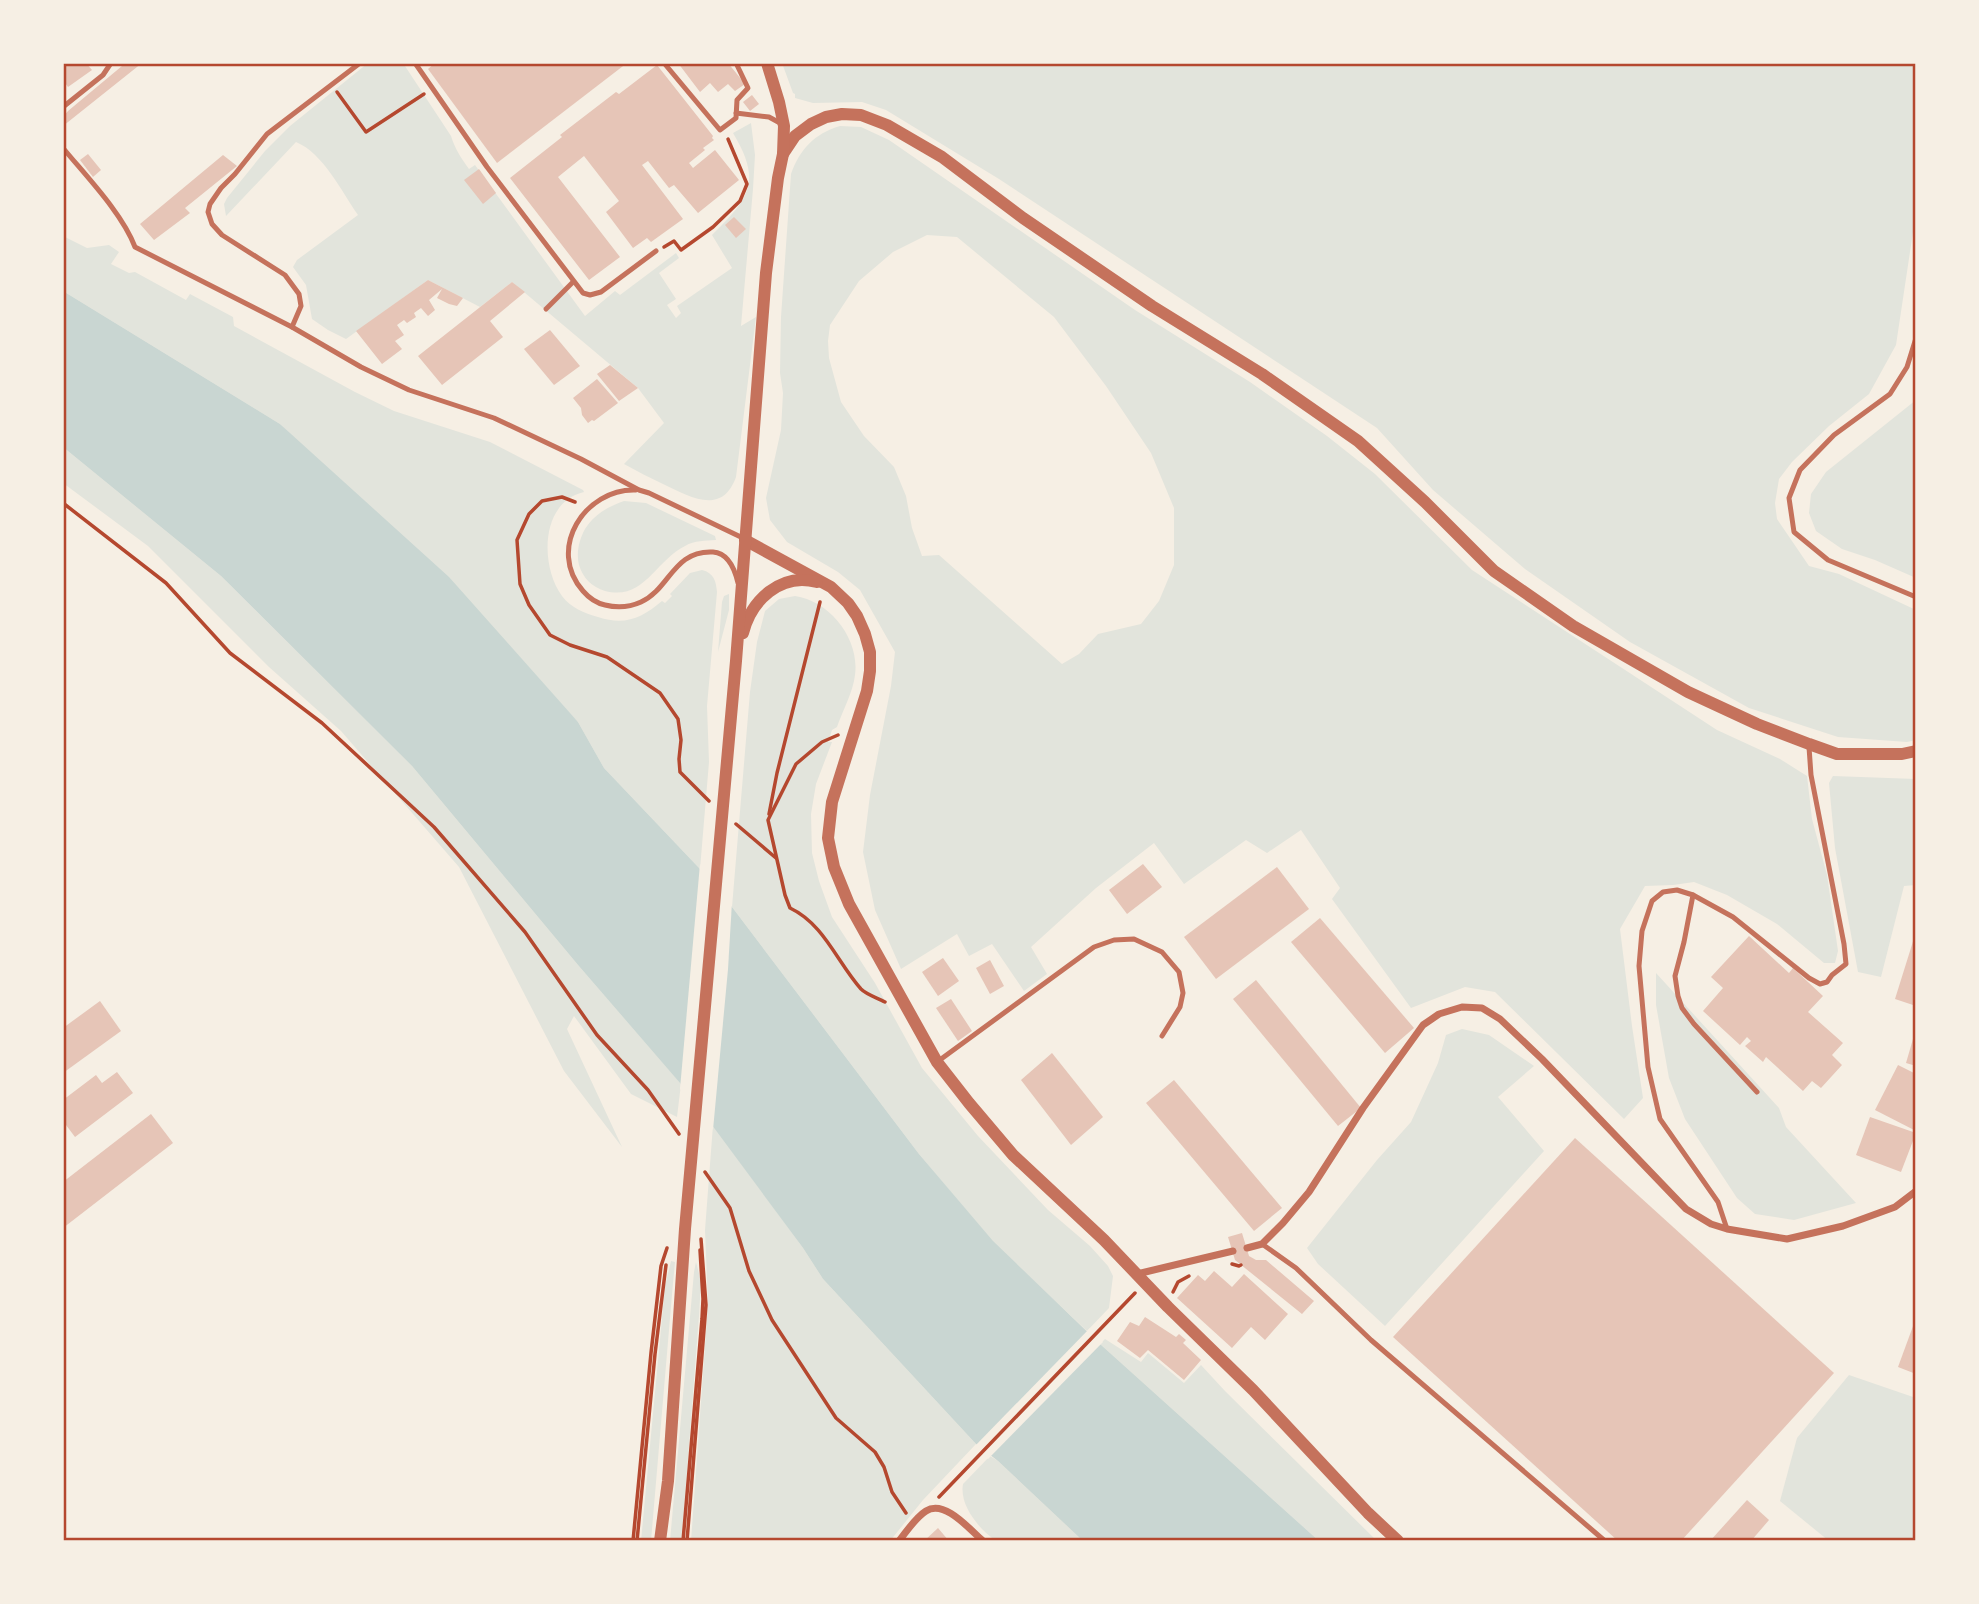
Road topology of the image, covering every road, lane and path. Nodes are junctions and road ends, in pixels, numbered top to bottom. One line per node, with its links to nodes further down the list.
1 (111, 63): 9 (lane)
2 (360, 63): 7 (lane)
3 (415, 63): 8 (lane)
4 (664, 63): 13 (lane)
5 (736, 63): 10 (lane)
6 (767, 63): 12 (street)
7 (332, 84): 8 (path); 19 (lane)
8 (433, 89): 17 (lane)
9 (63, 107)
10 (736, 113): 12 (lane); 13 (lane)
11 (811, 124): 12 (street); 15 (street); 31 (street)
12 (784, 126): 15 (street)
13 (722, 128): 16 (path)
14 (63, 148): 19 (lane)
15 (783, 154): 24 (street)
16 (656, 251): 17 (lane)
17 (573, 282): 18 (lane)
18 (546, 309)
19 (292, 327): 21 (lane)
20 (1916, 338): 26 (lane)
21 (639, 490): 24 (lane); 28 (lane)
22 (575, 502): 33 (path)
23 (63, 503): 42 (path)
24 (745, 540): 25 (street); 28 (street)
25 (827, 585): 29 (street); 40 (street)
26 (1916, 597)
27 (820, 602): 34 (path)
28 (740, 608): 29 (street)
29 (736, 661): 59 (street)
30 (838, 735): 34 (path)
31 (1809, 744): 32 (street); 37 (lane)
32 (1916, 751)
33 (712, 804)
34 (768, 820): 36 (path)
35 (733, 822): 36 (path)
36 (776, 858): 38 (path)
37 (1693, 895): 41 (lane); 45 (lane)
38 (890, 1004)
39 (1162, 1036): 40 (lane)
40 (937, 1062): 54 (street)
41 (1757, 1092)
42 (685, 1142)
43 (700, 1165): 57 (path)
44 (1916, 1191): 45 (street)
45 (1727, 1229): 48 (street)
46 (699, 1230): 60 (path)
47 (670, 1239): 58 (path)
48 (1262, 1244): 49 (street); 64 (lane)
49 (1247, 1248)
50 (1233, 1251): 54 (street)
51 (1228, 1261): 52 (path)
52 (1241, 1265)
53 (1200, 1272): 55 (path)
54 (1140, 1278): 56 (path); 63 (street)
55 (1173, 1295)
56 (950, 1485)
57 (913, 1524): 61 (street); 62 (street)
58 (635, 1541)
59 (660, 1541)
60 (685, 1541)
61 (899, 1541)
62 (983, 1541)
63 (1398, 1541)
64 (1605, 1541)

